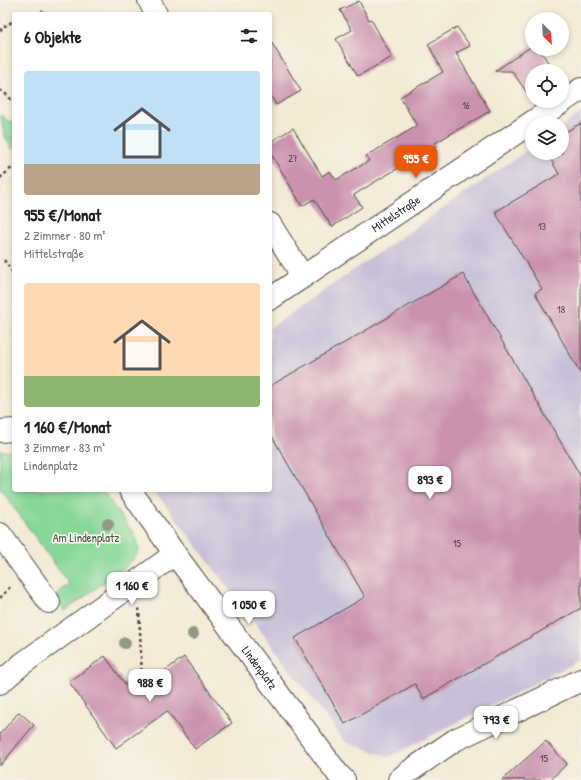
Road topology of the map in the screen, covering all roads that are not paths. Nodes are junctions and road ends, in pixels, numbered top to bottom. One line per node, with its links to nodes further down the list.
1 (149, 0): 2 (street)
2 (155, 12)
3 (581, 89): 5 (street, Mittelstraße)
4 (272, 227): 5 (street)
5 (303, 277): 6 (street, Mittelstraße)
6 (272, 298)
7 (0, 430): 8 (street)
8 (12, 430)
9 (131, 492): 11 (street, Lindenplatz)
10 (0, 534): 12 (street)
11 (175, 554): 14 (street); 15 (street, Lindenplatz)
12 (49, 602)
13 (581, 680): 16 (street)
14 (0, 683)
15 (344, 780)
16 (399, 780)

